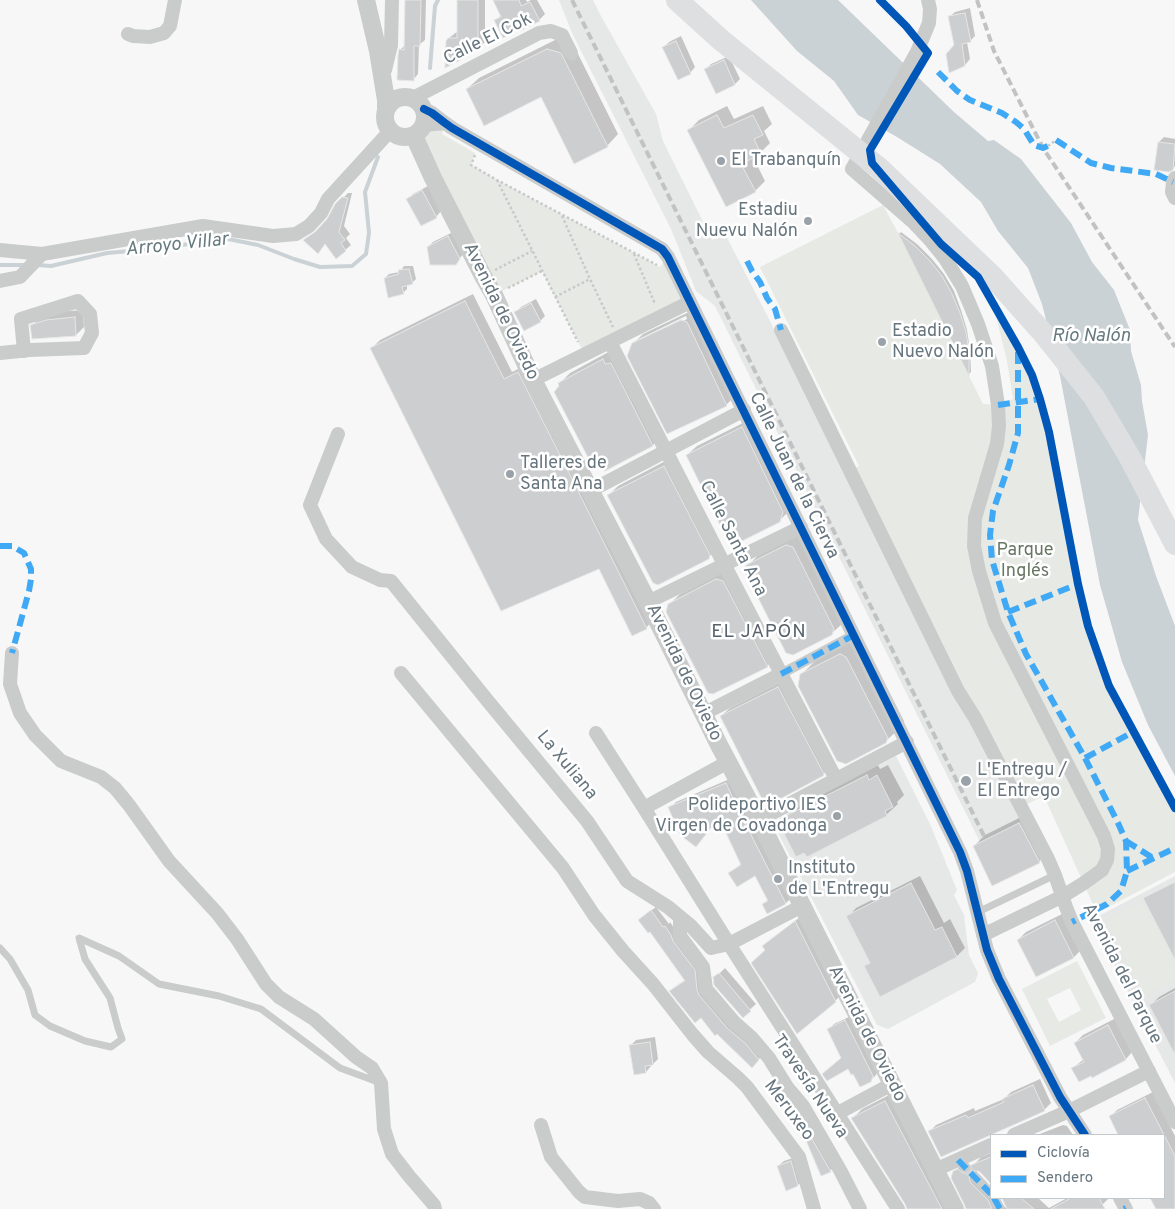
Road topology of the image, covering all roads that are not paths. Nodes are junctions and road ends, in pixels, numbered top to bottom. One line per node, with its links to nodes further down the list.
1 (175, 0): 6 (street)
2 (366, 0): 7 (street)
3 (392, 0): 9 (street)
4 (677, 0): 28 (main road)
5 (928, 0): 43 (street)
6 (128, 34)
7 (378, 51): 9 (street); 10 (street)
8 (571, 53): 10 (street, Calle El Cok)
9 (385, 70): 10 (street)
10 (410, 113): 11 (street); 11 (street); 17 (street, Calle Juan de la Cierva); 22 (street, Avenida de Oviedo)
11 (390, 131): 15 (street)
12 (1175, 178): 13 (street)
13 (1175, 198)
14 (0, 250): 15 (street)
15 (41, 256): 16 (street)
16 (0, 281)
17 (690, 302): 19 (street); 23 (street, Calle Juan de la Cierva)
18 (781, 330): 42 (street, Avenida del Parque)
19 (614, 340): 22 (street); 25 (street, Calle Santa Ana)
20 (24, 351): 20 (street); 21 (street)
21 (0, 354)
22 (533, 380): 26 (street, Avenida de Oviedo)
23 (744, 410): 25 (street); 27 (street, Calle Juan de la Cierva)
24 (338, 434): 46 (street, La Xuliana)
25 (666, 451): 26 (street); 29 (street, Calle Santa Ana)
26 (590, 491): 30 (street, Avenida de Oviedo)
27 (801, 527): 29 (street); 31 (street, Calle Juan de la Cierva)
28 (1175, 544)
29 (724, 564): 30 (street); 34 (street, Calle Santa Ana)
30 (648, 602): 35 (street, Avenida de Oviedo)
31 (854, 635): 34 (street); 37 (street, Calle Juan de la Cierva)
32 (12, 653): 51 (street)
33 (401, 673): 65 (street, Meruxeo)
34 (781, 674): 35 (street); 39 (street, Calle Santa Ana)
35 (703, 714): 38 (street, Avenida de Oviedo)
36 (596, 733): 40 (street)
37 (907, 742): 39 (street); 45 (street, Calle Juan de la Cierva)
38 (728, 762): 40 (street); 41 (street, Avenida de Oviedo)
39 (836, 779): 41 (street)
40 (644, 808): 48 (street)
41 (758, 820): 44 (street, Avenida de Oviedo)
42 (1055, 875): 43 (street, Avenida del Parque); 45 (lane)
43 (1063, 896): 47 (street); 50 (street, Avenida del Parque)
44 (802, 906): 48 (street); 52 (street, Avenida de Oviedo)
45 (978, 912): 47 (street, Calle Juan de la Cierva)
46 (680, 917): 48 (street, La Xuliana); 66 (street, Travesía Nueva)
47 (984, 935): 53 (street, Calle Juan de la Cierva)
48 (729, 944): 54 (street)
49 (0, 948): 51 (lane)
50 (1149, 1071): 53 (street); 55 (street, Avenida del Parque)
51 (380, 1082): 63 (street)
52 (892, 1084): 54 (street); 60 (street, Avenida de Oviedo)
53 (1069, 1111): 57 (street); 58 (street, Calle Juan de la Cierva)
54 (838, 1113): 67 (street)
55 (1175, 1122)
56 (541, 1125): 64 (street)
57 (1016, 1134)
58 (1084, 1134)
59 (990, 1146): 60 (street)
60 (935, 1170): 68 (street, Avenida de Oviedo)
61 (976, 1178): 62 (street)
62 (990, 1193)
63 (432, 1207)
64 (654, 1209)
65 (814, 1209)
66 (860, 1209)
67 (898, 1209)
68 (954, 1209)

